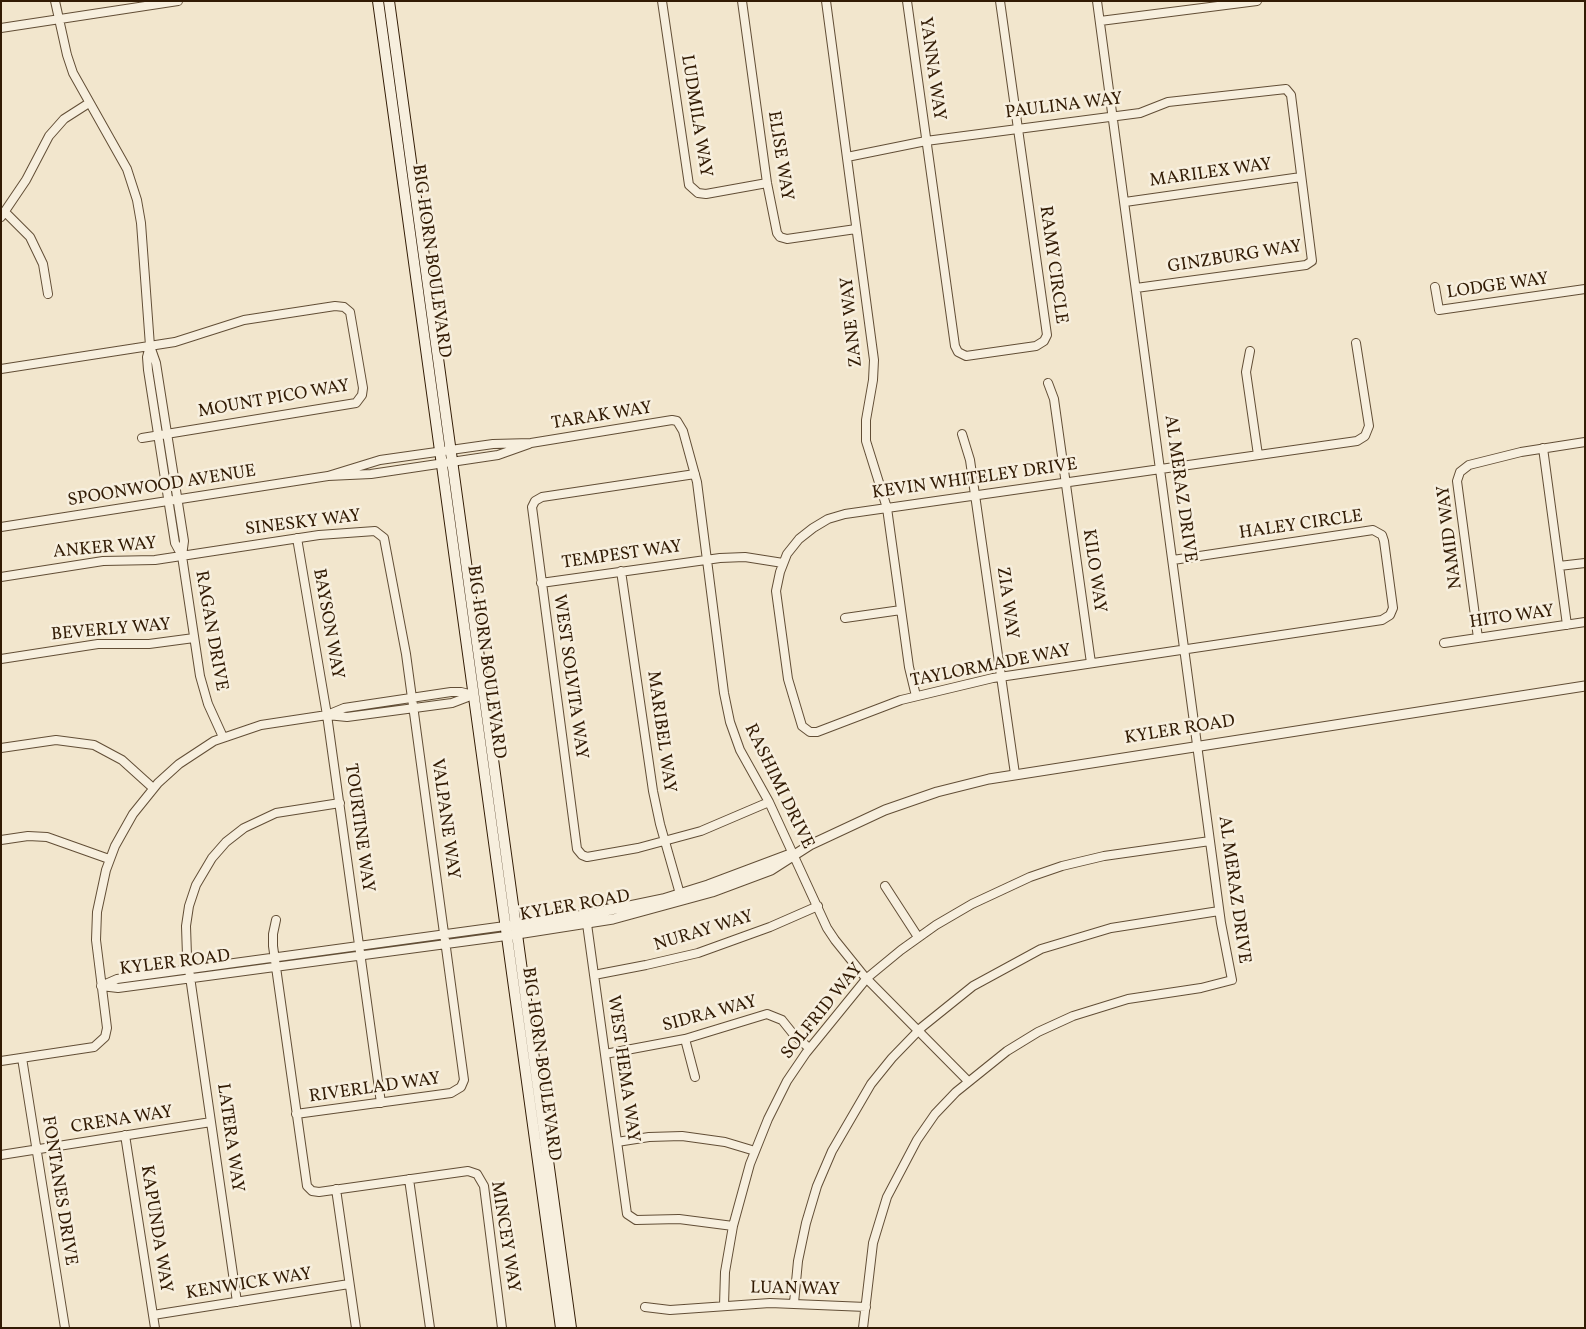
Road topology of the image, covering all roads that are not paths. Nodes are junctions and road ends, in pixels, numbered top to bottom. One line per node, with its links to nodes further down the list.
1 (55, 1): 12 (street)
2 (178, 1): 12 (street)
3 (378, 1): 43 (main road, BIG HORN BOULEVARD)
4 (389, 1): 43 (main road, BIG HORN BOULEVARD)
5 (662, 1): 22 (street, LUDMILA WAY)
6 (742, 1): 22 (street, ELISE WAY)
7 (826, 1): 20 (street, ZANE WAY)
8 (907, 1): 19 (street, YANNA WAY)
9 (1000, 1): 18 (street)
10 (1098, 1): 13 (street, AL MERAZ DRIVE)
11 (1257, 1): 13 (street)
12 (60, 19): 14 (street); 16 (street)
13 (1100, 21): 17 (street, AL MERAZ DRIVE)
14 (1, 28)
15 (1286, 89): 17 (street, PAULINA WAY); 21 (street, GINZBURG WAY)
16 (89, 103): 24 (street); 31 (street)
17 (1113, 116): 18 (street, PAULINA WAY); 23 (street, AL MERAZ DRIVE)
18 (1018, 129): 19 (street, PAULINA WAY); 19 (street, RAMY CIRCLE)
19 (926, 141): 20 (street, PAULINA WAY)
20 (846, 157): 25 (street, ZANE WAY)
21 (1301, 176): 23 (street, MARILEX WAY); 27 (street, GINZBURG WAY)
22 (767, 183): 25 (street, ELISE WAY)
23 (1125, 202): 27 (street, AL MERAZ DRIVE)
24 (3, 215): 29 (street)
25 (856, 229): 53 (street, ZANE WAY)
26 (1435, 287): 28 (street, LODGE WAY)
27 (1136, 288): 46 (street, AL MERAZ DRIVE)
28 (1585, 289)
29 (48, 294)
30 (1356, 343): 44 (street, KEVIN WHITELEY DRIVE)
31 (150, 346): 33 (street, MOUNT PICO WAY); 36 (street); 36 (street, MOUNT PICO WAY); 38 (street)
32 (1250, 351): 44 (street)
33 (1, 370)
34 (1048, 383): 49 (street, KILO WAY)
35 (677, 422): 41 (street, TARAK WAY); 47 (street, RASHIMI DRIVE)
36 (167, 434): 38 (street, MOUNT PICO WAY); 51 (street)
37 (962, 434): 50 (street, ZIA WAY)
38 (158, 435): 39 (street, MOUNT PICO WAY); 52 (street)
39 (142, 438)
40 (1585, 442): 42 (street, NAMID WAY)
41 (531, 444): 43 (street, TARAK WAY); 45 (street, TARAK WAY)
42 (1543, 448): 61 (street); 70 (street, NAMID WAY)
43 (445, 451): 45 (main road, BIG HORN BOULEVARD); 48 (street, SPOONWOOD AVENUE)
44 (1258, 455): 46 (street, KEVIN WHITELEY DRIVE)
45 (446, 463): 48 (street, SPOONWOOD AVENUE); 77 (main road, BIG HORN BOULEVARD); 101 (main road, BIG HORN BOULEVARD)
46 (1161, 469): 49 (street, KEVIN WHITELEY DRIVE); 58 (street, AL MERAZ DRIVE)
47 (695, 474): 57 (street, RASHIMI DRIVE); 64 (street, WEST SOLVITA WAY)
48 (328, 476): 51 (street, SPOONWOOD AVENUE)
49 (1066, 482): 50 (street, KEVIN WHITELEY DRIVE); 74 (street, KILO WAY)
50 (976, 495): 53 (street, KEVIN WHITELEY DRIVE); 75 (street, ZIA WAY)
51 (177, 500): 52 (street, SPOONWOOD AVENUE); 56 (street, RAGAN DRIVE)
52 (168, 501): 54 (street, SPOONWOOD AVENUE); 56 (street, RAGAN DRIVE)
53 (887, 508): 59 (street, KEVIN WHITELEY DRIVE); 65 (street, ZANE WAY)
54 (1, 528)
55 (297, 538): 56 (street, SINESKY WAY); 79 (street, SINESKY WAY); 81 (street, BAYSON WAY)
56 (182, 556): 63 (street, ANKER WAY); 69 (street, RAGAN DRIVE)
57 (707, 559): 59 (street, TEMPEST WAY); 62 (street, TEMPEST WAY); 88 (street, RASHIMI DRIVE)
58 (1173, 560): 72 (street, AL MERAZ DRIVE); 72 (street, HALEY CIRCLE)
59 (783, 562): 82 (street, KEVIN WHITELEY DRIVE)
60 (1585, 563): 61 (street)
61 (1559, 566): 68 (street)
62 (621, 571): 64 (street, TEMPEST WAY); 92 (street, MARIBEL WAY)
63 (1, 577)
64 (541, 583): 92 (street, WEST SOLVITA WAY)
65 (902, 610): 66 (street); 78 (street, ZANE WAY)
66 (845, 618)
67 (1585, 622): 68 (street, HITO WAY)
68 (1567, 625): 70 (street, HITO WAY)
69 (194, 638): 73 (street, BEVERLY WAY); 83 (street, RAGAN DRIVE)
70 (1478, 638): 71 (street, HITO WAY)
71 (1444, 643)
72 (1185, 649): 74 (street, TAYLORMADE WAY); 84 (street, AL MERAZ DRIVE)
73 (1, 659)
74 (1090, 663): 75 (street, TAYLORMADE WAY)
75 (1001, 676): 78 (street, TAYLORMADE WAY); 86 (street, ZIA WAY)
76 (1585, 686): 84 (street, KYLER ROAD)
77 (473, 696): 79 (street); 80 (street); 101 (main road, BIG HORN BOULEVARD)
78 (916, 696): 82 (street, TAYLORMADE WAY)
79 (412, 698): 80 (street, VALPANE WAY); 81 (street)
80 (414, 708): 81 (street); 102 (street, VALPANE WAY)
81 (327, 714): 83 (street); 89 (street, TOURTINE WAY)
82 (807, 731)
83 (223, 738): 87 (street)
84 (1198, 745): 86 (street, KYLER ROAD); 91 (street, AL MERAZ DRIVE)
85 (1, 748): 87 (street)
86 (1015, 774): 93 (street, KYLER ROAD)
87 (153, 788): 94 (street)
88 (769, 802): 92 (street); 93 (street, RASHIMI DRIVE)
89 (340, 803): 105 (street, TOURTINE WAY); 109 (street, LATERA WAY)
90 (1, 840): 94 (street)
91 (1210, 841): 98 (street, AL MERAZ DRIVE); 103 (street, SOLFRID WAY)
92 (665, 842): 96 (street, MARIBEL WAY)
93 (793, 854): 96 (street, KYLER ROAD); 97 (street, RASHIMI DRIVE); 100 (street, KYLER ROAD)
94 (109, 859): 113 (street)
95 (885, 886): 103 (street)
96 (680, 894): 101 (street, KYLER ROAD)
97 (818, 906): 110 (street, NURAY WAY); 112 (street, RASHIMI DRIVE)
98 (1219, 911): 114 (street); 121 (street, AL MERAZ DRIVE)
99 (276, 920): 107 (street, MINCEY WAY)
100 (587, 924): 101 (street, KYLER ROAD); 110 (street, WEST HEMA WAY)
101 (510, 930): 102 (street, KYLER ROAD); 104 (street, KYLER ROAD); 145 (main road, BIG HORN BOULEVARD); 146 (main road, BIG HORN BOULEVARD)
102 (445, 934): 104 (street, VALPANE WAY); 105 (street, KYLER ROAD)
103 (918, 937): 112 (street, SOLFRID WAY)
104 (446, 944): 106 (street, KYLER ROAD); 122 (street, RIVERLAD WAY)
105 (360, 946): 106 (street, TOURTINE WAY); 107 (street, KYLER ROAD)
106 (361, 955): 108 (street, KYLER ROAD); 122 (street, TOURTINE WAY)
107 (274, 957): 108 (street, MINCEY WAY); 109 (street, KYLER ROAD)
108 (276, 967): 111 (street, KYLER ROAD); 123 (street, MINCEY WAY)
109 (189, 969): 111 (street, LATERA WAY); 113 (street, KYLER ROAD)
110 (594, 975): 117 (street, WEST HEMA WAY)
111 (190, 978): 113 (street, KYLER ROAD); 124 (street, LATERA WAY)
112 (867, 978): 114 (street, RASHIMI DRIVE); 116 (street, SOLFRID WAY)
113 (101, 986): 118 (street)
114 (918, 1030): 121 (street, RASHIMI DRIVE); 135 (street)
115 (685, 1039): 116 (street, SIDRA WAY); 117 (street, SIDRA WAY); 120 (street)
116 (809, 1048): 128 (street, SOLFRID WAY)
117 (605, 1054): 126 (street, WEST HEMA WAY)
118 (22, 1058): 119 (street); 127 (street, FONTANES DRIVE)
119 (1, 1061)
120 (695, 1077)
121 (968, 1081): 138 (street)
122 (382, 1103): 123 (street, RIVERLAD WAY)
123 (296, 1114): 131 (street, MINCEY WAY)
124 (211, 1122): 125 (street, CRENA WAY); 134 (street, LATERA WAY)
125 (125, 1135): 127 (street, CRENA WAY); 139 (street, KAPUNDA WAY)
126 (617, 1142): 128 (street); 132 (street, WEST HEMA WAY)
127 (37, 1149): 129 (street, CRENA WAY); 140 (street, FONTANES DRIVE)
128 (755, 1151): 132 (street, SOLFRID WAY)
129 (1, 1155)
130 (409, 1179): 131 (street, MINCEY WAY); 143 (street); 144 (street, MINCEY WAY)
131 (336, 1190): 133 (street)
132 (733, 1226): 136 (street, SOLFRID WAY)
133 (350, 1284): 134 (street, KENWICK WAY); 142 (street)
134 (237, 1302): 139 (street, KENWICK WAY)
135 (794, 1303): 136 (street, LUAN WAY); 138 (street, LUAN WAY)
136 (724, 1305): 137 (street, LUAN WAY)
137 (645, 1307)
138 (866, 1307): 147 (street)
139 (153, 1315): 141 (street, KAPUNDA WAY)
140 (65, 1328)
141 (155, 1328)
142 (356, 1328)
143 (430, 1328)
144 (502, 1328)
145 (561, 1328)
146 (571, 1328)
147 (862, 1328)

